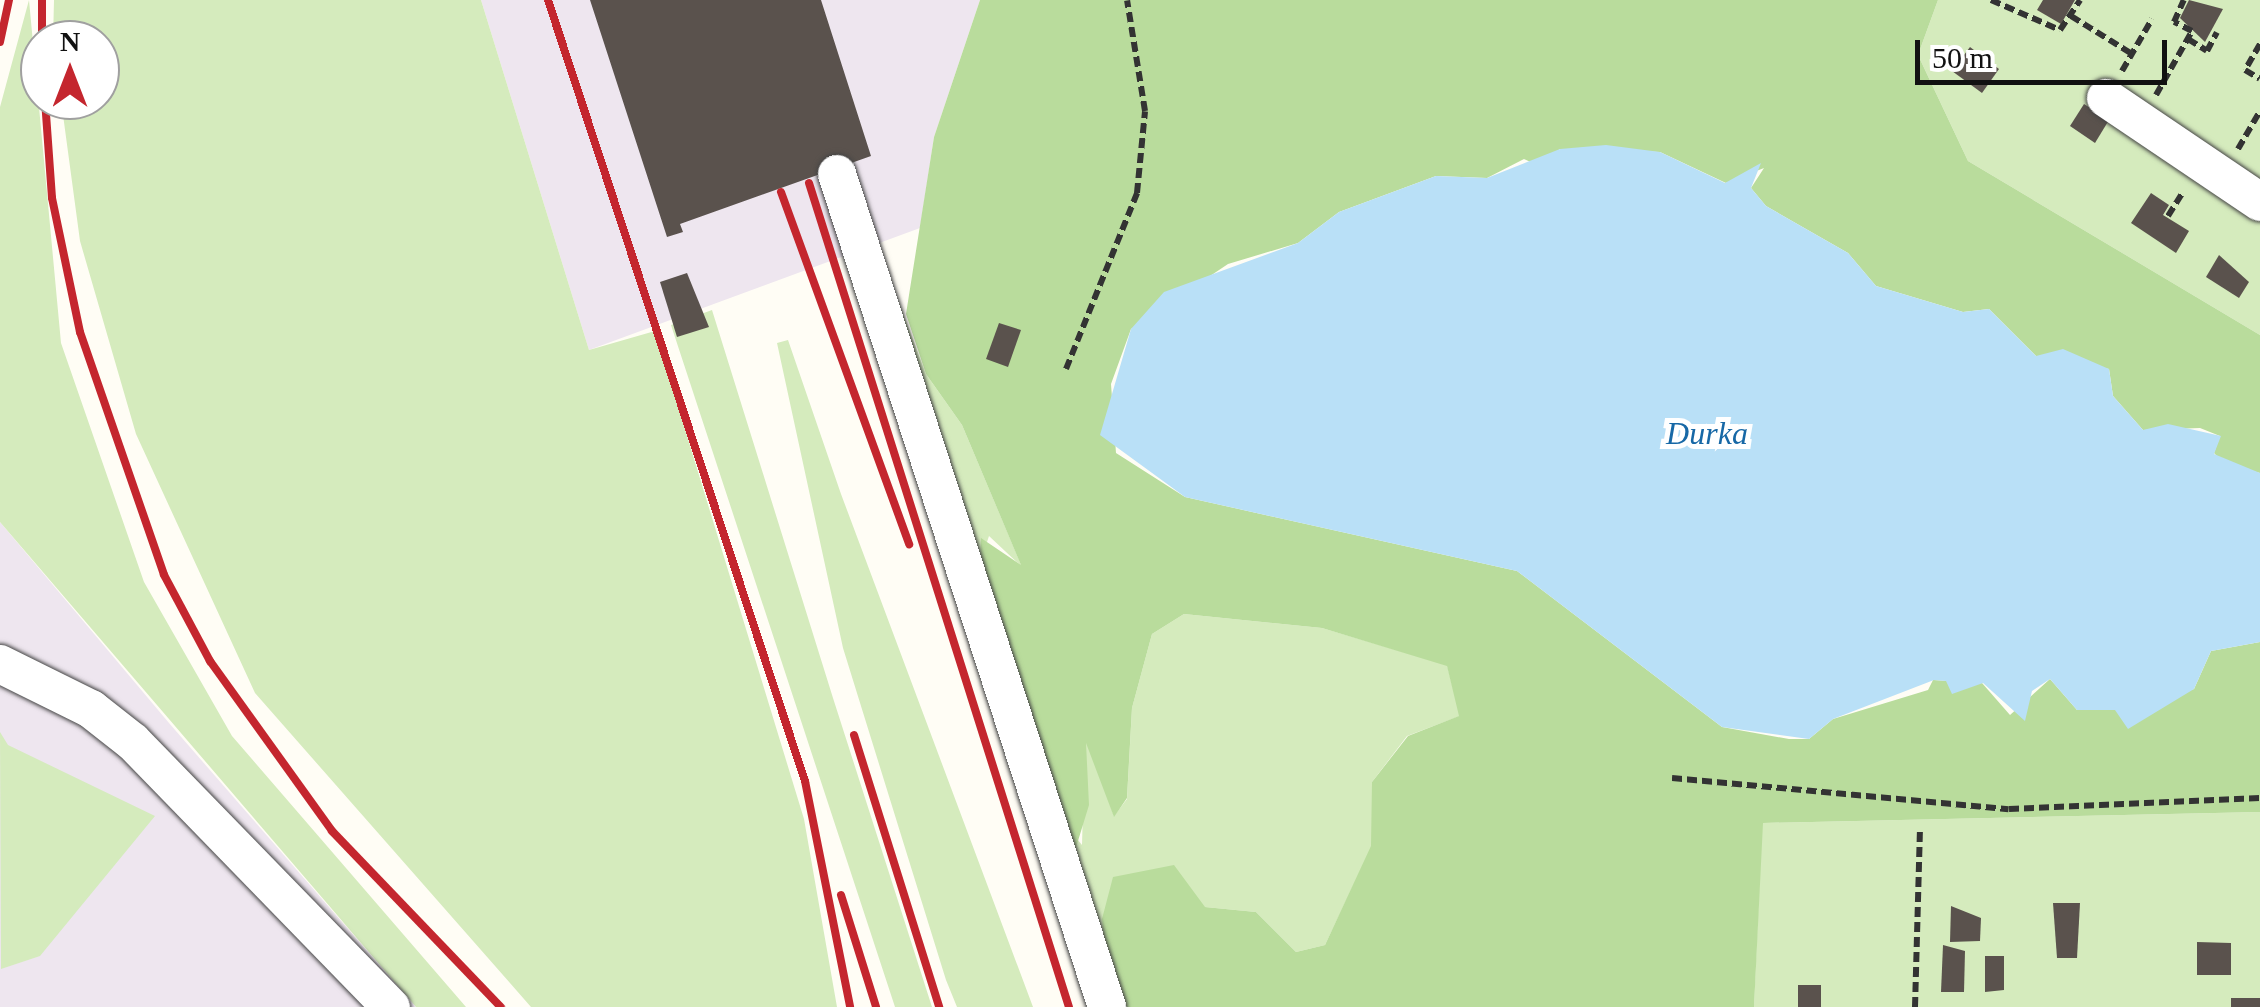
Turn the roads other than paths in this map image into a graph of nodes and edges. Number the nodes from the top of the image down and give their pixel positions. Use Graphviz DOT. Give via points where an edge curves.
graph roads {
  1 [pos="2106,98"];
  2 [pos="836,174"];
  3 [pos="2260,202"];
  4 [pos="0,664"];
  5 [pos="391,1007"];
  6 [pos="1107,1007"];
  1 -- 3 [label="lane"];
  2 -- 6 [label="lane"];
  4 -- 5 [label="lane" via="91,709 134,742"];
}
